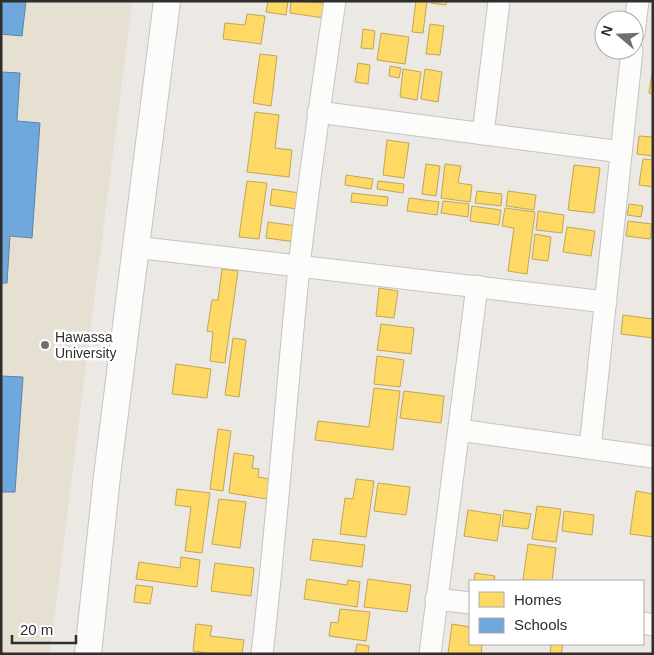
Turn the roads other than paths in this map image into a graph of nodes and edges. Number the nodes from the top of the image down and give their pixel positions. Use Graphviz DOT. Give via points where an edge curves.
graph roads {
  1 [pos="167,1"];
  2 [pos="335,1"];
  3 [pos="499,1"];
  4 [pos="631,60"];
  5 [pos="318,112"];
  6 [pos="483,134"];
  7 [pos="621,152"];
  8 [pos="135,247"];
  9 [pos="299,266"];
  10 [pos="476,286"];
  11 [pos="606,302"];
  12 [pos="459,430"];
  13 [pos="590,448"];
  14 [pos="653,457"];
  15 [pos="436,599"];
  16 [pos="469,603"];
  17 [pos="88,654"];
  18 [pos="262,654"];
  19 [pos="430,654"];
  1 -- 8 [label="street"];
  2 -- 5 [label="street"];
  3 -- 6 [label="street"];
  4 -- 7 [label="street"];
  5 -- 6 [label="street"];
  5 -- 9 [label="street"];
  6 -- 7 [label="street"];
  7 -- 11 [label="street"];
  8 -- 9 [label="street"];
  8 -- 17 [label="street"];
  9 -- 10 [label="street"];
  9 -- 18 [label="street"];
  10 -- 11 [label="street"];
  10 -- 12 [label="street"];
  11 -- 13 [label="street"];
  12 -- 13 [label="street"];
  12 -- 15 [label="street"];
  13 -- 14 [label="street"];
  15 -- 16 [label="street"];
  15 -- 19 [label="street"];
}
